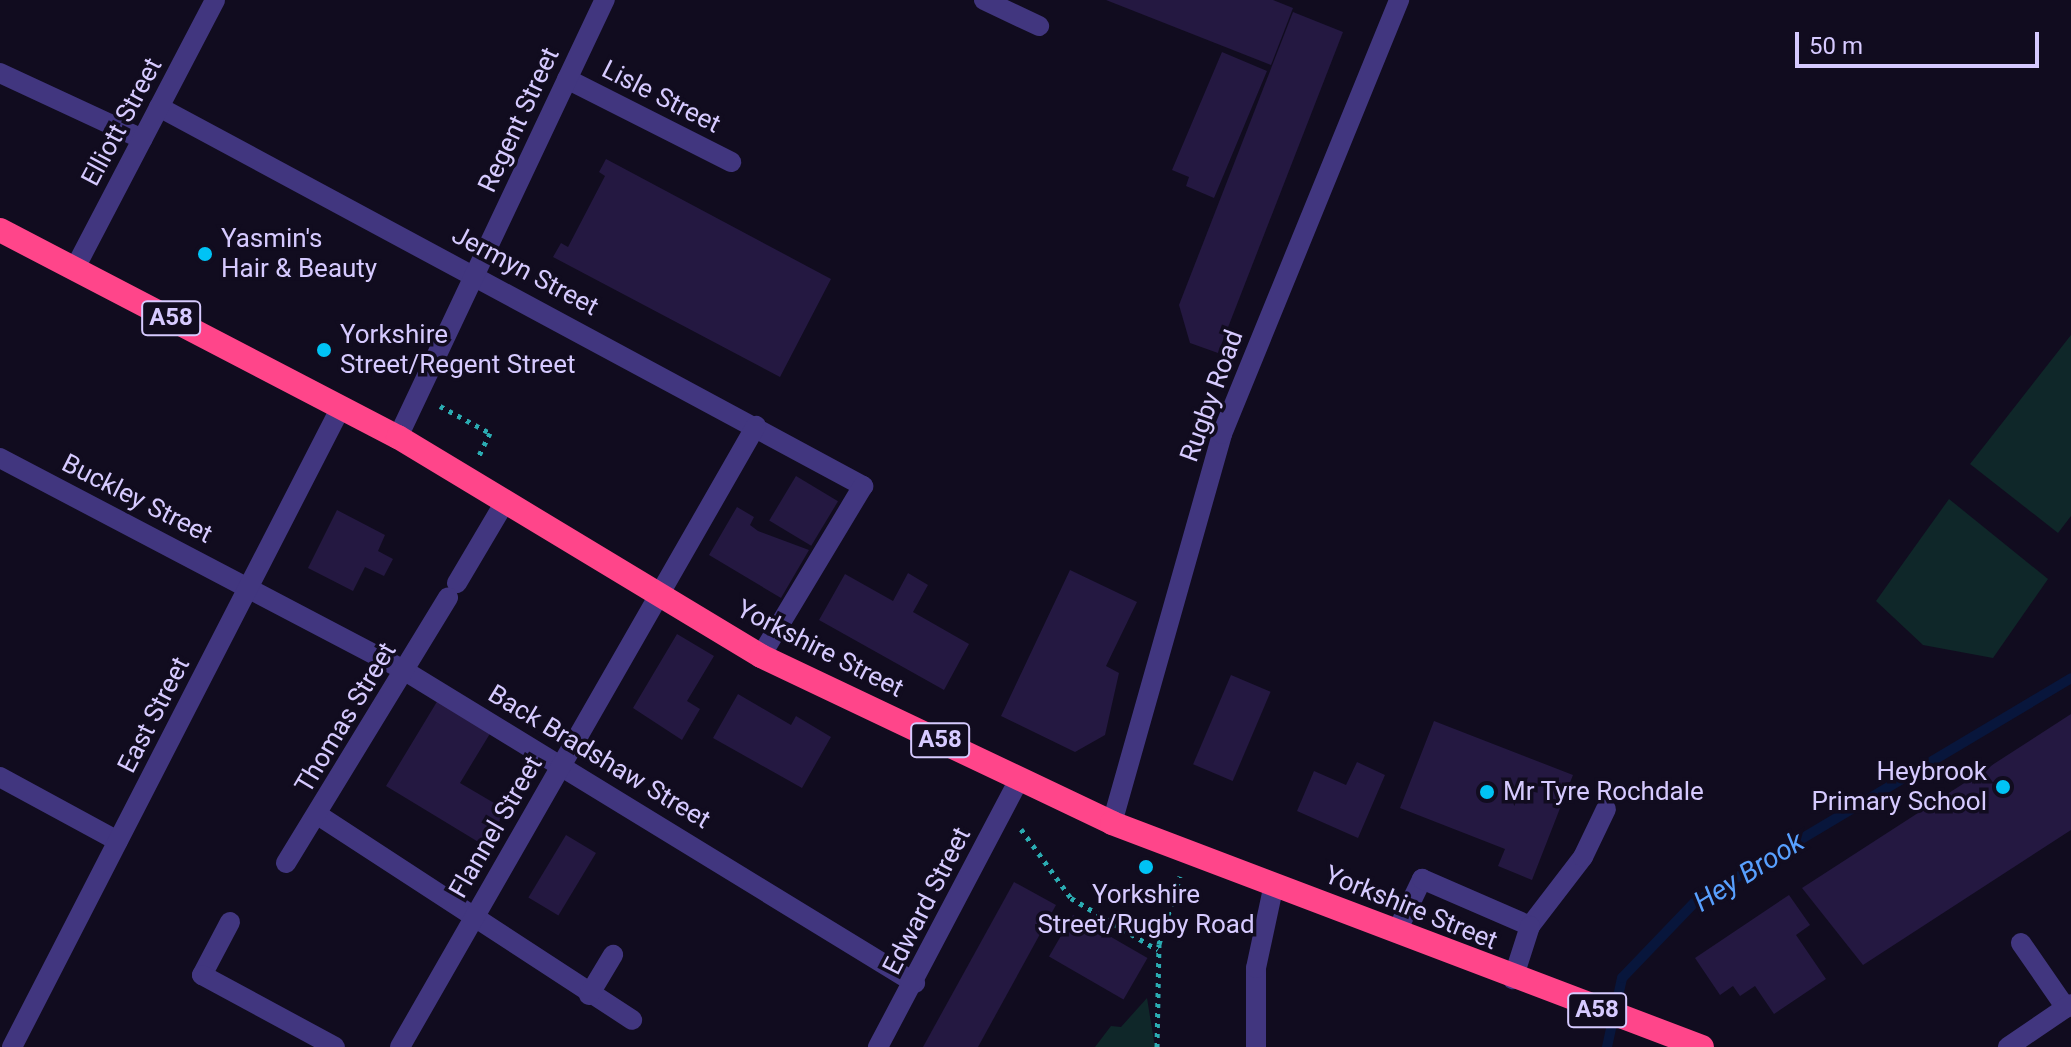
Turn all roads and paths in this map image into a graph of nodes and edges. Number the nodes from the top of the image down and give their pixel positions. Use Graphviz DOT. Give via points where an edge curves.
graph roads {
  1 [pos="215,0"];
  2 [pos="605,0"];
  3 [pos="984,0"];
  4 [pos="1399,0"];
  5 [pos="1039,26"];
  6 [pos="0,73"];
  7 [pos="567,79"];
  8 [pos="159,107"];
  9 [pos="142,139"];
  10 [pos="731,162"];
  11 [pos="0,230"];
  12 [pos="75,268"];
  13 [pos="475,273"];
  14 [pos="418,394"];
  15 [pos="341,407"];
  16 [pos="756,426"];
  17 [pos="490,433"];
  18 [pos="398,437"];
  19 [pos="0,458"];
  20 [pos="506,500"];
  21 [pos="250,585"];
  22 [pos="661,592"];
  23 [pos="761,656"];
  24 [pos="405,671"];
  25 [pos="563,762"];
  26 [pos="0,777"];
  27 [pos="1020,778"];
  28 [pos="1006,805"];
  29 [pos="1606,809"];
  30 [pos="318,815"];
  31 [pos="1112,823"];
  32 [pos="118,841"];
  33 [pos="1188,852"];
  34 [pos="286,863"];
  35 [pos="1274,884"];
  36 [pos="474,918"];
  37 [pos="230,922"];
  38 [pos="1530,926"];
  39 [pos="1397,931"];
  40 [pos="2021,943"];
  41 [pos="1158,950"];
  42 [pos="613,955"];
  43 [pos="1513,979"];
  44 [pos="915,983"];
  45 [pos="589,995"];
  46 [pos="2068,1006"];
  47 [pos="632,1020"];
  48 [pos="1692,1043"];
  49 [pos="12,1047"];
  50 [pos="335,1047"];
  51 [pos="400,1047"];
  52 [pos="878,1047"];
  53 [pos="1157,1047"];
  54 [pos="1256,1047"];
  55 [pos="2008,1047"];
  1 -- 8 [label="street, Elliott Street"];
  2 -- 7 [label="street, Regent Street"];
  3 -- 5 [label="street"];
  4 -- 31 [label="street, Rugby Road" via="1222,434"];
  6 -- 9 [label="street"];
  7 -- 10 [label="street, Lisle Street"];
  7 -- 13 [label="street, Regent Street"];
  8 -- 9 [label="street, Elliott Street"];
  8 -- 13 [label="street, Jermyn Street"];
  9 -- 12 [label="street, Elliott Street"];
  11 -- 12 [label="highway, Yorkshire Street / A58"];
  12 -- 15 [label="highway, Yorkshire Street / A58"];
  13 -- 14 [label="street, Regent Street"];
  13 -- 16 [label="street, Jermyn Street"];
  14 -- 17 [label="path"];
  14 -- 18 [label="street, Regent Street"];
  15 -- 18 [label="highway, Yorkshire Street / A58"];
  15 -- 21 [label="street, East Street"];
  16 -- 22 [label="street, Flannel Street"];
  16 -- 23 [label="street, Jermyn Street" via="863,486"];
  18 -- 20 [label="highway, Yorkshire Street / A58"];
  19 -- 21 [label="street, Buckley Street"];
  20 -- 22 [label="highway, Yorkshire Street / A58"];
  20 -- 24 [label="street, Thomas Street"];
  21 -- 24 [label="street, Back Bradshaw Street"];
  21 -- 32 [label="street, East Street"];
  22 -- 23 [label="highway, Yorkshire Street / A58"];
  22 -- 25 [label="street, Flannel Street"];
  23 -- 27 [label="highway, Yorkshire Street / A58"];
  24 -- 25 [label="street, Back Bradshaw Street"];
  24 -- 30 [label="street, Thomas Street"];
  25 -- 36 [label="street, Flannel Street"];
  25 -- 44 [label="street, Back Bradshaw Street"];
  26 -- 32 [label="street"];
  27 -- 28 [label="street, Edward Street"];
  27 -- 31 [label="highway, Yorkshire Street / A58"];
  28 -- 41 [label="path" via="1050,879"];
  28 -- 44 [label="street, Edward Street"];
  29 -- 38 [label="street" via="1583,857"];
  30 -- 34 [label="street, Thomas Street"];
  30 -- 36 [label="street"];
  31 -- 33 [label="highway, Yorkshire Street / A58"];
  32 -- 49 [label="street, East Street"];
  33 -- 35 [label="highway, Yorkshire Street / A58"];
  33 -- 41 [label="path"];
  35 -- 39 [label="highway, Yorkshire Street / A58"];
  35 -- 54 [label="street" via="1256,968"];
  36 -- 45 [label="street"];
  36 -- 51 [label="street, Flannel Street"];
  37 -- 50 [label="street" via="202,975"];
  38 -- 39 [label="street" via="1422,879"];
  38 -- 43 [label="street"];
  39 -- 43 [label="highway, Yorkshire Street / A58"];
  40 -- 46 [label="street"];
  41 -- 53 [label="path"];
  42 -- 45 [label="street"];
  43 -- 48 [label="highway, Yorkshire Street / A58"];
  44 -- 52 [label="street, Edward Street"];
  45 -- 47 [label="street"];
  46 -- 55 [label="street"];
}
